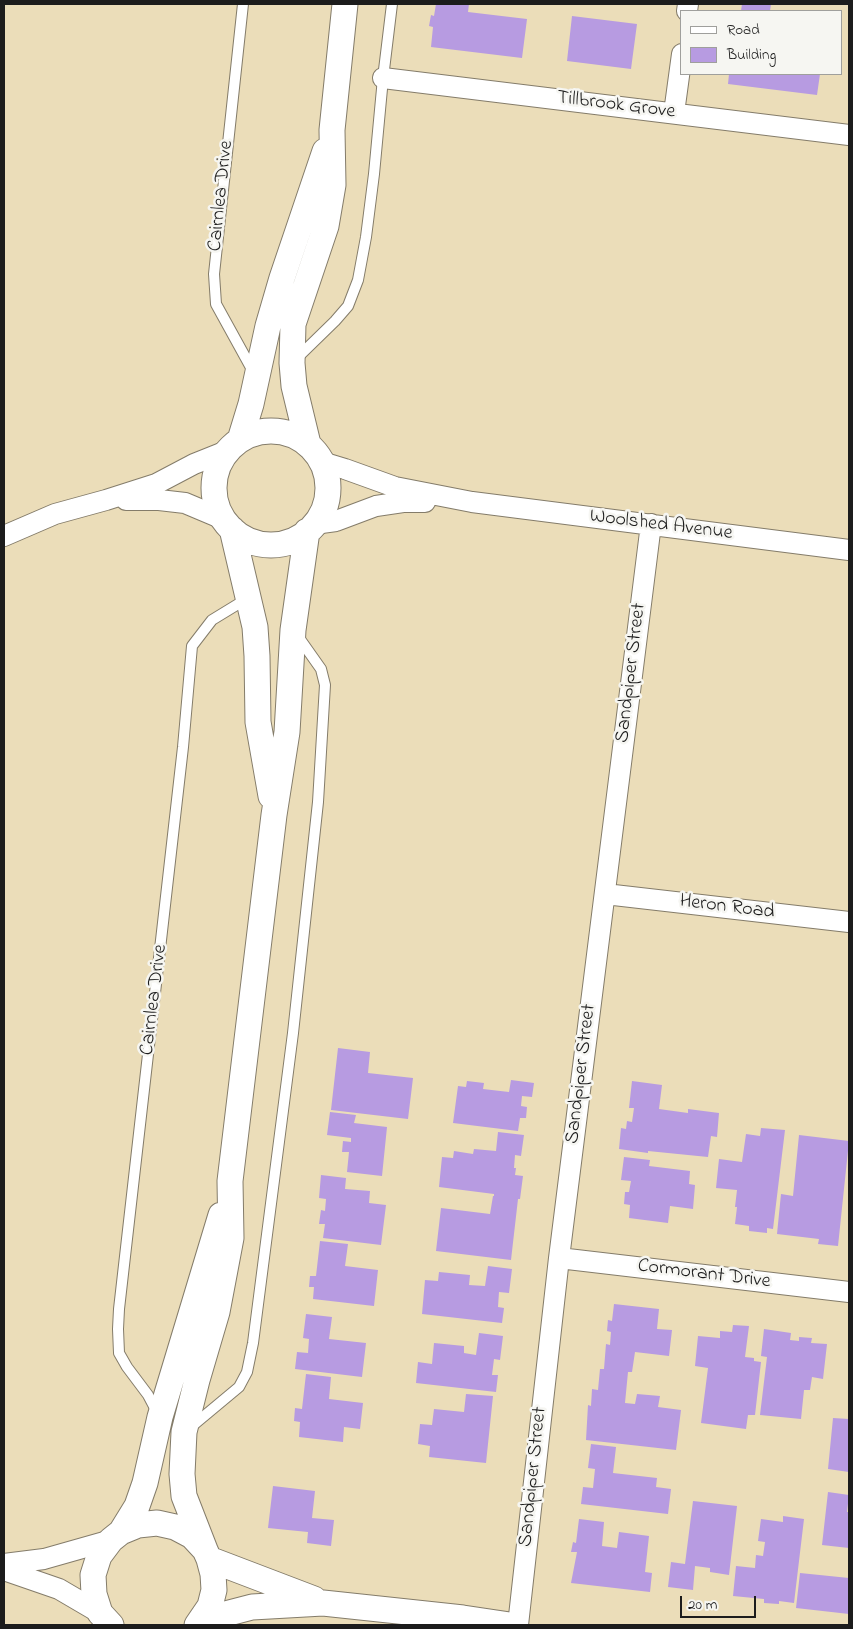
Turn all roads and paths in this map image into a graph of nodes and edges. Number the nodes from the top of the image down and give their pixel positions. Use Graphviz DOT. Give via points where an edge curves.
graph roads {
  1 [pos="243,4"];
  2 [pos="345,4"];
  3 [pos="392,4"];
  4 [pos="680,69"];
  5 [pos="383,78"];
  6 [pos="674,114"];
  7 [pos="332,130"];
  8 [pos="849,135"];
  9 [pos="292,363"];
  10 [pos="257,378"];
  11 [pos="234,445"];
  12 [pos="315,453"];
  13 [pos="106,500"];
  14 [pos="472,502"];
  15 [pos="228,524"];
  16 [pos="651,524"];
  17 [pos="311,528"];
  18 [pos="4,536"];
  19 [pos="849,550"];
  20 [pos="248,598"];
  21 [pos="293,630"];
  22 [pos="274,815"];
  23 [pos="605,894"];
  24 [pos="849,922"];
  25 [pos="230,1182"];
  26 [pos="559,1258"];
  27 [pos="849,1292"];
  28 [pos="160,1417"];
  29 [pos="184,1432"];
  30 [pos="116,1536"];
  31 [pos="207,1555"];
  32 [pos="4,1564"];
  33 [pos="4,1570"];
  34 [pos="323,1603"];
  35 [pos="106,1621"];
  36 [pos="200,1622"];
  37 [pos="510,1625"];
  38 [pos="518,1625"];
  1 -- 10 [label="lane, Cairnlea Drive" via="214,274 216,304"];
  2 -- 7 [label="street"];
  3 -- 5 [label="lane"];
  4 -- 6 [label="street"];
  5 -- 6 [label="street, Tillbrook Grove"];
  5 -- 9 [label="lane" via="372,192 358,280 348,306"];
  6 -- 8 [label="street, Tillbrook Grove"];
  7 -- 9 [label="street" via="332,185 326,226 293,324"];
  7 -- 10 [label="street" via="282,278"];
  9 -- 12 [label="street" via="294,386"];
  10 -- 11 [label="street" via="251,404"];
  11 -- 12 [label="street" via="257,432 274,431 292,435"];
  11 -- 13 [label="street" via="156,484"];
  11 -- 15 [label="street" via="219,465 214,483 216,502"];
  12 -- 14 [label="street, Woolshed Avenue" via="395,488"];
  12 -- 17 [label="street" via="327,478 327,494 323,510"];
  13 -- 15 [label="street" via="185,503"];
  13 -- 18 [label="street" via="54,514"];
  14 -- 16 [label="street, Woolshed Avenue"];
  14 -- 17 [label="street, Woolshed Avenue" via="403,502 376,506"];
  15 -- 17 [label="street" via="246,539 261,544 293,540"];
  15 -- 20 [label="street"];
  16 -- 19 [label="street, Woolshed Avenue"];
  16 -- 23 [label="street, Sandpiper Street"];
  17 -- 21 [label="street"];
  20 -- 22 [label="street" via="255,627 258,722"];
  20 -- 28 [label="lane, Cairnlea Drive" via="212,620 192,646 119,1309 119,1353"];
  21 -- 22 [label="street" via="287,732"];
  21 -- 29 [label="lane" via="321,669 325,685 318,802 294,1023 253,1343 247,1372 239,1387"];
  22 -- 25 [label="street"];
  23 -- 24 [label="street, Heron Road"];
  23 -- 26 [label="street, Sandpiper Street"];
  25 -- 28 [label="street"];
  25 -- 29 [label="street" via="231,1238 217,1312"];
  26 -- 27 [label="street, Cormorant Drive"];
  26 -- 38 [label="street, Sandpiper Street"];
  28 -- 30 [label="street" via="137,1506"];
  29 -- 31 [label="street" via="184,1496"];
  30 -- 31 [label="street" via="138,1524 157,1522 192,1536"];
  30 -- 32 [label="street" via="52,1557"];
  30 -- 35 [label="street" via="99,1556 93,1575 94,1594"];
  31 -- 34 [label="street"];
  31 -- 36 [label="street" via="214,1590 210,1606"];
  33 -- 35 [label="street" via="59,1589"];
  34 -- 36 [label="street" via="252,1607"];
  34 -- 37 [label="street"];
}
